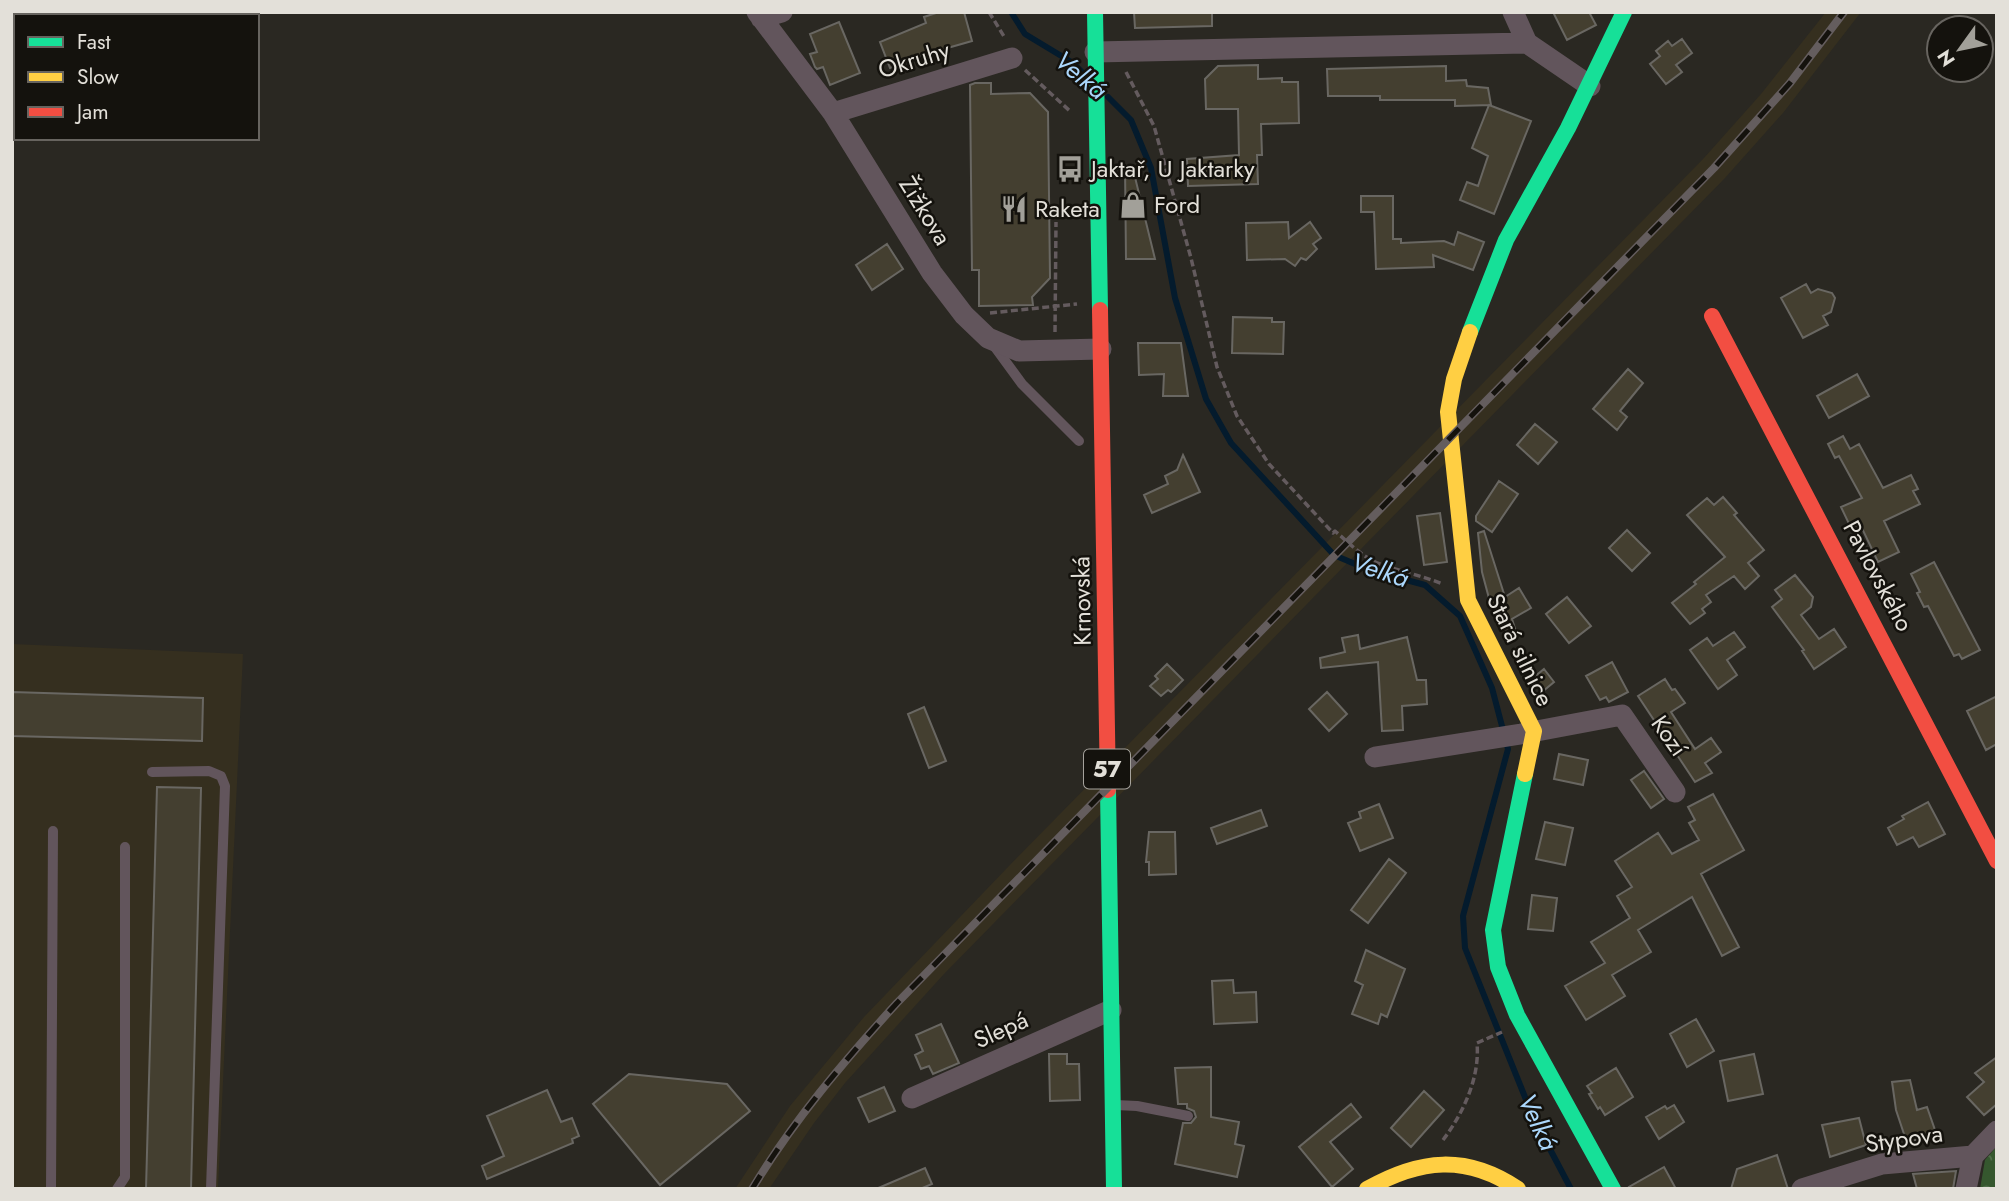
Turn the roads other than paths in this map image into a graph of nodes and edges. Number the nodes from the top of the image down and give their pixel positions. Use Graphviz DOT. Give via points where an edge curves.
graph roads {
  1 [pos="782,12"];
  2 [pos="1095,12"];
  3 [pos="1513,12"];
  4 [pos="1624,12"];
  5 [pos="759,15"];
  6 [pos="1527,43"];
  7 [pos="1105,52"];
  8 [pos="1012,58"];
  9 [pos="1590,86"];
  10 [pos="833,113"];
  11 [pos="1712,316"];
  12 [pos="988,338"];
  13 [pos="1101,349"];
  14 [pos="1079,440"];
  15 [pos="1518,734"];
  16 [pos="1375,757"];
  17 [pos="152,772"];
  18 [pos="1675,792"];
  19 [pos="53,831"];
  20 [pos="125,847"];
  21 [pos="1997,861"];
  22 [pos="1111,1010"];
  23 [pos="912,1098"];
  24 [pos="1113,1105"];
  25 [pos="1188,1116"];
  26 [pos="1997,1131"];
  27 [pos="1973,1156"];
  28 [pos="51,1189"];
  29 [pos="117,1189"];
  30 [pos="211,1189"];
  31 [pos="1114,1189"];
  32 [pos="1367,1189"];
  33 [pos="1518,1189"];
  34 [pos="1613,1189"];
  35 [pos="1802,1189"];
  36 [pos="1966,1189"];
  1 -- 5 [label="street"];
  2 -- 7 [label="street, Krnovská / 57"];
  3 -- 6 [label="street"];
  4 -- 9 [label="street, Stará silnice"];
  5 -- 10 [label="street, Žižkova"];
  6 -- 7 [label="street"];
  6 -- 9 [label="street"];
  7 -- 13 [label="street, Krnovská / 57" via="1097,124"];
  8 -- 10 [label="street, Okruhy"];
  9 -- 15 [label="street, Stará silnice" via="1506,240 1454,379 1448,412 1468,600"];
  10 -- 12 [label="street, Žižkova" via="932,273"];
  11 -- 21 [label="street, Pavlovského"];
  12 -- 13 [label="street, Žižkova" via="1019,351"];
  12 -- 14 [label="lane" via="1022,384"];
  13 -- 22 [label="street, Krnovská / 57"];
  15 -- 16 [label="street"];
  15 -- 18 [label="street, Kozí" via="1622,715"];
  15 -- 34 [label="street, Stará silnice" via="1493,930 1498,967 1517,1015"];
  17 -- 30 [label="lane" via="209,771 221,776 225,786"];
  19 -- 28 [label="lane"];
  20 -- 29 [label="lane" via="125,1177"];
  22 -- 23 [label="street, Slepá"];
  22 -- 24 [label="street, Krnovská / 57"];
  24 -- 25 [label="lane"];
  24 -- 31 [label="street, Krnovská / 57"];
  26 -- 27 [label="street"];
  27 -- 35 [label="street, Stypova" via="1882,1164"];
  27 -- 36 [label="street"];
  32 -- 33 [label="street" via="1395,1173 1445,1163 1494,1174"];
}
